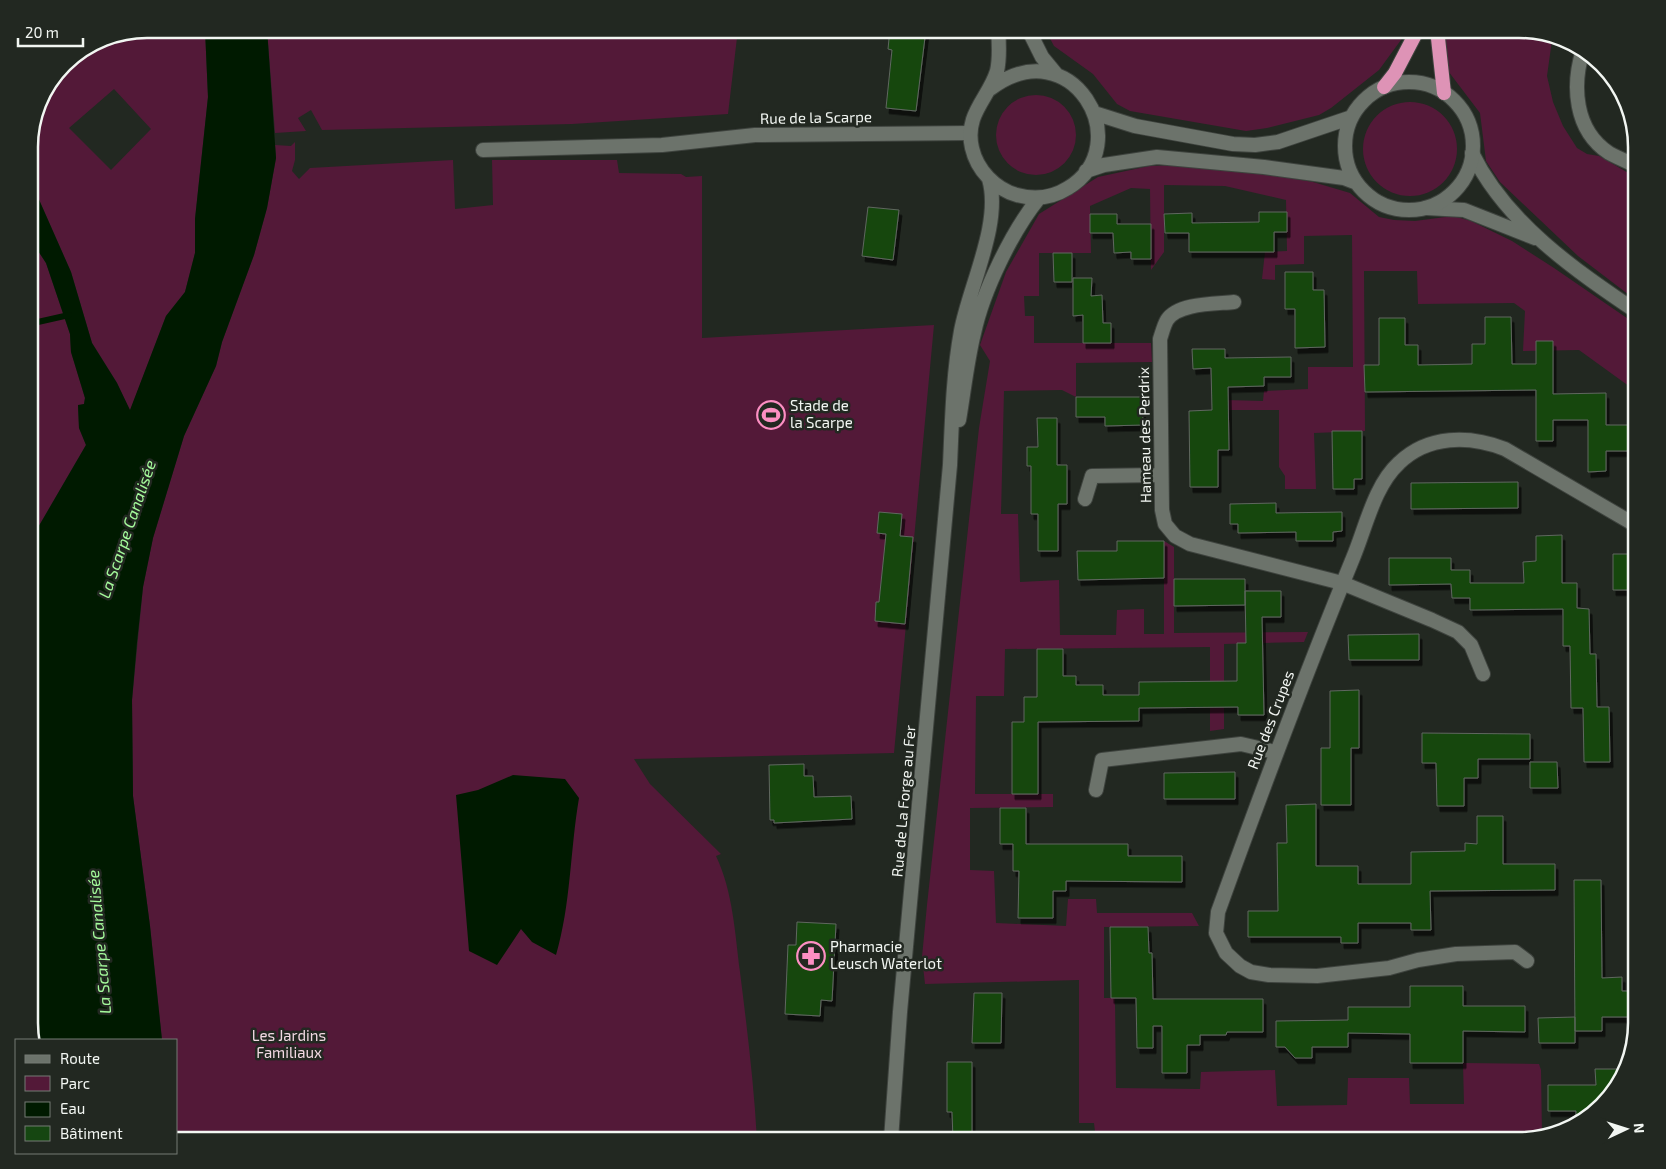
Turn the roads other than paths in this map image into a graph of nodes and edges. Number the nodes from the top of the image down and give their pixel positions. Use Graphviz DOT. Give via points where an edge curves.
graph roads {
  1 [pos="998,38"];
  2 [pos="1032,38"];
  3 [pos="1414,38"];
  4 [pos="1438,38"];
  5 [pos="1581,57"];
  6 [pos="1056,74"];
  7 [pos="1384,87"];
  8 [pos="990,89"];
  9 [pos="1444,92"];
  10 [pos="1094,113"];
  11 [pos="1352,117"];
  12 [pos="970,133"];
  13 [pos="482,150"];
  14 [pos="1472,153"];
  15 [pos="1628,162"];
  16 [pos="1086,172"];
  17 [pos="988,179"];
  18 [pos="1357,183"];
  19 [pos="1039,198"];
  20 [pos="1426,208"];
  21 [pos="1540,240"];
  22 [pos="1234,302"];
  23 [pos="1628,305"];
  24 [pos="950,465"];
  25 [pos="1160,475"];
  26 [pos="1085,499"];
  27 [pos="1628,521"];
  28 [pos="1342,583"];
  29 [pos="1483,674"];
  30 [pos="1275,752"];
  31 [pos="1096,790"];
  32 [pos="1527,961"];
  33 [pos="892,1132"];
  1 -- 8 [label="street" via="997,70"];
  2 -- 6 [label="street"];
  3 -- 7 [label="highway"];
  4 -- 9 [label="highway"];
  5 -- 15 [label="street" via="1576,91 1587,126 1608,152"];
  6 -- 8 [label="street" via="1038,70 1020,72 1004,78"];
  6 -- 10 [label="street" via="1078,89"];
  7 -- 9 [label="street" via="1415,82"];
  7 -- 11 [label="street" via="1365,99"];
  8 -- 12 [label="street" via="978,105"];
  9 -- 14 [label="street" via="1459,106 1466,119"];
  10 -- 11 [label="street" via="1136,126 1255,145 1278,142"];
  10 -- 16 [label="street" via="1097,143"];
  11 -- 18 [label="street" via="1347,130 1346,158"];
  12 -- 13 [label="street, Rue de la Scarpe" via="755,135 662,145"];
  12 -- 17 [label="street" via="976,161"];
  14 -- 20 [label="street" via="1470,166 1458,187"];
  14 -- 21 [label="street" via="1511,210"];
  16 -- 18 [label="street" via="1112,163 1157,157 1264,167 1344,178"];
  16 -- 19 [label="street" via="1061,192"];
  17 -- 19 [label="street" via="1012,194"];
  17 -- 24 [label="street" via="992,191 984,254 965,314 952,397"];
  18 -- 20 [label="street" via="1372,199 1393,208"];
  19 -- 24 [label="street" via="1007,249 974,332"];
  20 -- 21 [label="street" via="1464,210"];
  21 -- 23 [label="street"];
  22 -- 25 [label="street, Hameau des Perdrix" via="1186,307 1176,311 1167,321 1160,339"];
  24 -- 33 [label="street, Rue de La Forge au Fer"];
  25 -- 26 [label="street" via="1092,476"];
  25 -- 28 [label="street, Hameau des Perdrix" via="1165,524 1175,536 1190,544"];
  27 -- 28 [label="street, Rue des Crupes" via="1505,449 1485,441 1467,439 1434,442 1406,456 1385,479"];
  28 -- 29 [label="street, Hameau des Perdrix" via="1458,632 1471,645"];
  28 -- 30 [label="street, Rue des Crupes"];
  30 -- 31 [label="street" via="1241,744 1102,760"];
  30 -- 32 [label="street, Rue des Crupes" via="1218,912 1216,933 1226,953 1240,966 1269,975 1317,976 1389,968 1456,954 1515,952"];
}
